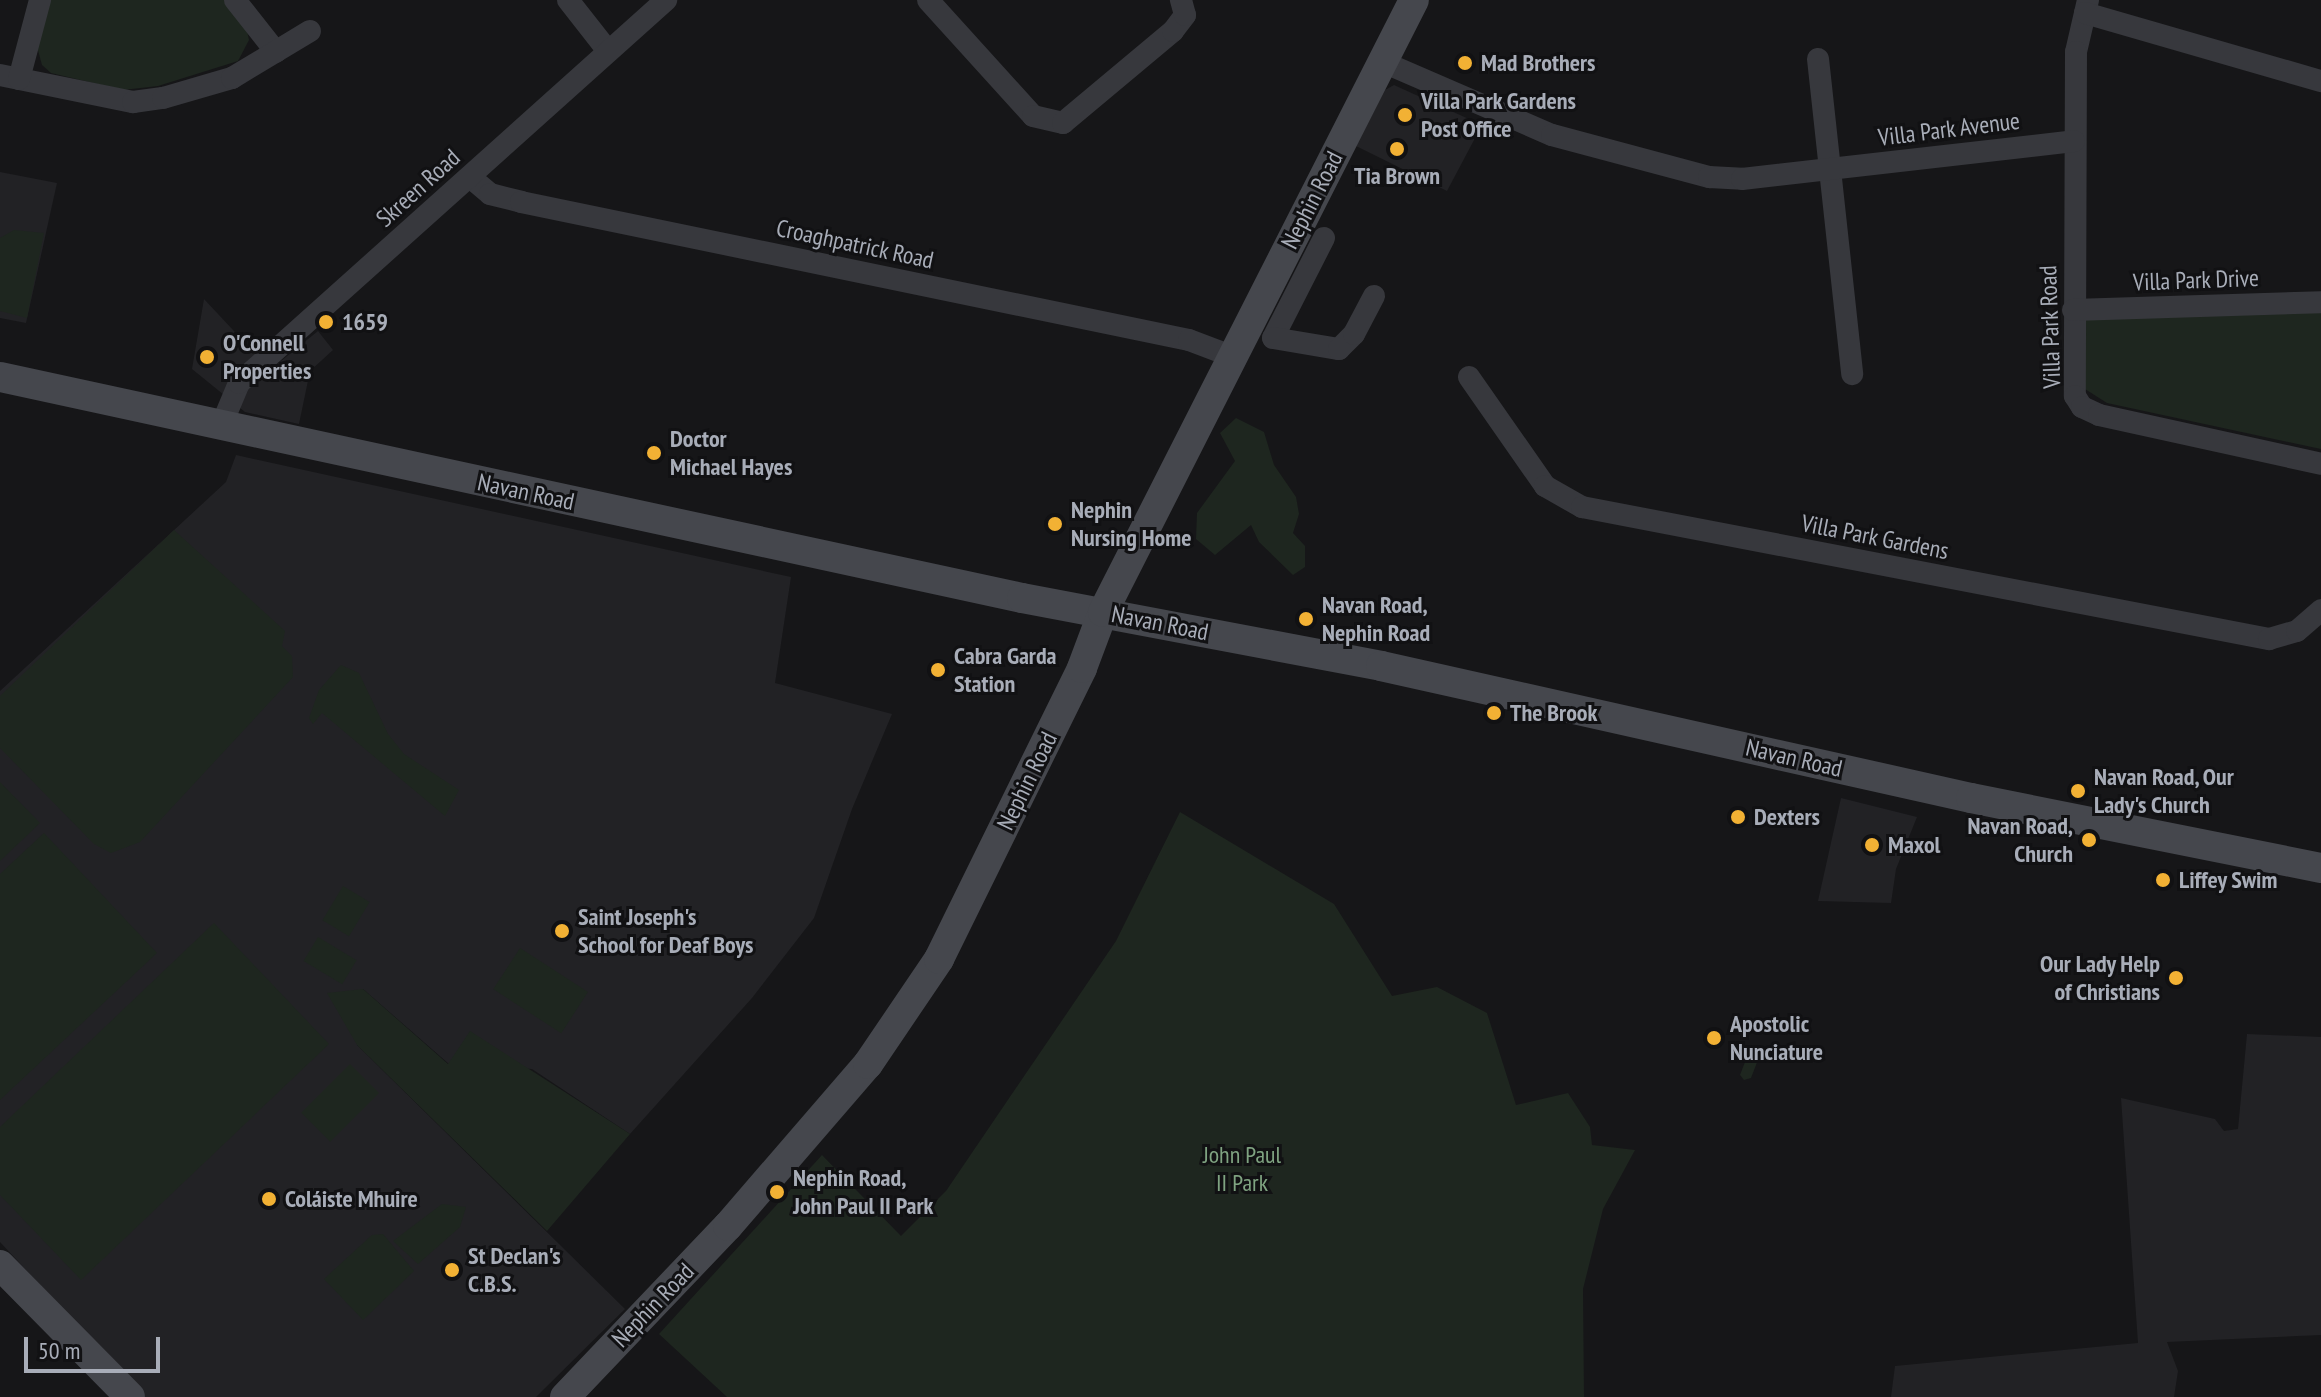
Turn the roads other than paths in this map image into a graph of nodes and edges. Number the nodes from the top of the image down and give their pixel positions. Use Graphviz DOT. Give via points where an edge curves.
graph roads {
  1 [pos="40,0"];
  2 [pos="235,0"];
  3 [pos="568,0"];
  4 [pos="666,0"];
  5 [pos="928,0"];
  6 [pos="1181,0"];
  7 [pos="1414,0"];
  8 [pos="2086,7"];
  9 [pos="310,31"];
  10 [pos="608,51"];
  11 [pos="276,52"];
  12 [pos="1818,59"];
  13 [pos="1383,62"];
  14 [pos="9,77"];
  15 [pos="2321,81"];
  16 [pos="2074,141"];
  17 [pos="1830,170"];
  18 [pos="470,177"];
  19 [pos="1312,242"];
  20 [pos="1374,296"];
  21 [pos="2321,302"];
  22 [pos="2073,310"];
  23 [pos="1234,357"];
  24 [pos="1852,374"];
  25 [pos="0,377"];
  26 [pos="1469,377"];
  27 [pos="221,426"];
  28 [pos="2321,464"];
  29 [pos="2321,610"];
  30 [pos="1103,612"];
  31 [pos="2321,868"];
  32 [pos="0,1265"];
  33 [pos="130,1397"];
  34 [pos="565,1397"];
  1 -- 14 [label="street"];
  2 -- 11 [label="street"];
  3 -- 10 [label="street"];
  4 -- 10 [label="street, Skreen Road"];
  5 -- 6 [label="street" via="1033,116 1063,123 1173,31 1185,15"];
  7 -- 13 [label="main road, Nephin Road"];
  8 -- 15 [label="street"];
  8 -- 16 [label="street, Villa Park Road" via="2076,52"];
  9 -- 11 [label="street"];
  10 -- 18 [label="street, Skreen Road"];
  11 -- 14 [label="street" via="207,88 133,102"];
  12 -- 17 [label="street"];
  13 -- 17 [label="street, Villa Park Avenue" via="1552,135 1677,171 1742,179"];
  13 -- 19 [label="main road, Nephin Road"];
  16 -- 17 [label="street, Villa Park Avenue"];
  16 -- 22 [label="street, Villa Park Road"];
  17 -- 24 [label="street"];
  18 -- 23 [label="street, Croaghpatrick Road" via="490,194 521,202 1189,340"];
  18 -- 27 [label="street, Skreen Road" via="239,383"];
  19 -- 20 [label="street" via="1273,338 1339,349 1354,334"];
  19 -- 23 [label="main road, Nephin Road"];
  21 -- 22 [label="street, Villa Park Drive"];
  22 -- 28 [label="street, Villa Park Road" via="2075,396 2082,407"];
  23 -- 30 [label="main road, Nephin Road"];
  25 -- 27 [label="main road, Navan Road"];
  26 -- 29 [label="street, Villa Park Gardens" via="1545,486 1582,507 2269,639 2297,631"];
  27 -- 30 [label="main road, Navan Road"];
  30 -- 31 [label="main road, Navan Road" via="1381,666 1971,798"];
  30 -- 34 [label="main road, Nephin Road" via="1082,668 939,959 868,1064 728,1226"];
  32 -- 33 [label="main road"];
}
